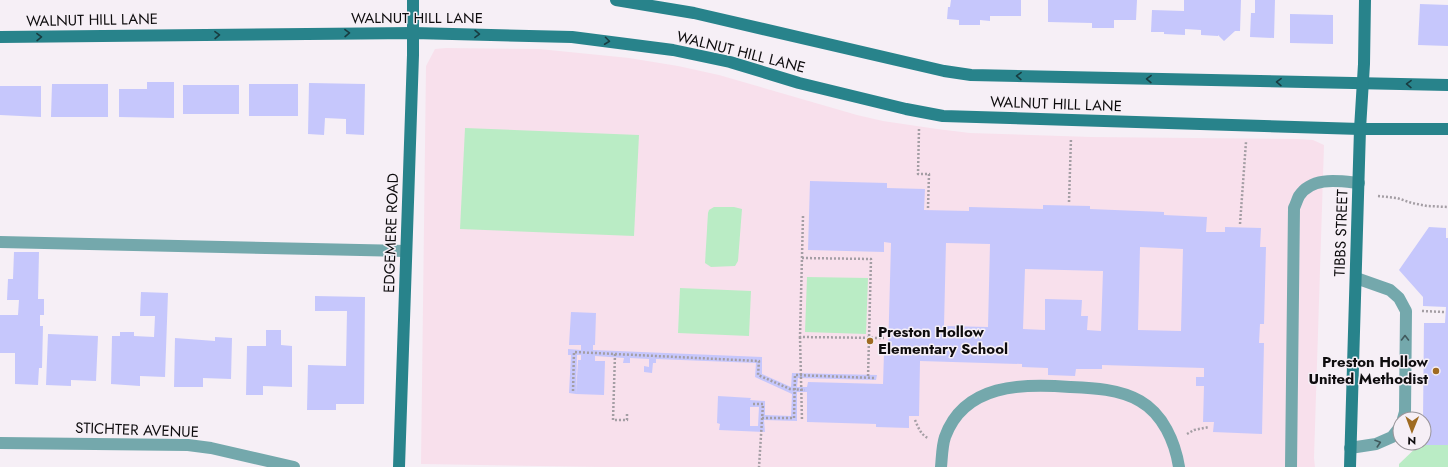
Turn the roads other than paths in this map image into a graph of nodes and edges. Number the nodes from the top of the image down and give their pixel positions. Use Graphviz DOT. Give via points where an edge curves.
graph roads {
  1 [pos="414,0"];
  2 [pos="616,0"];
  3 [pos="1365,0"];
  4 [pos="414,32"];
  5 [pos="0,37"];
  6 [pos="1364,84"];
  7 [pos="1448,85"];
  8 [pos="1360,129"];
  9 [pos="1448,129"];
  10 [pos="1359,183"];
  11 [pos="0,242"];
  12 [pos="406,251"];
  13 [pos="1356,278"];
  14 [pos="1405,411"];
  15 [pos="1392,437"];
  16 [pos="0,443"];
  17 [pos="1350,448"];
  18 [pos="294,467"];
  19 [pos="399,467"];
  20 [pos="941,467"];
  21 [pos="1179,467"];
  22 [pos="1291,467"];
  23 [pos="1350,467"];
  1 -- 4 [label="main road, EDGEMERE ROAD"];
  6 -- 2 [label="main road, WALNUT HILL LANE, one-way" via="971,75 694,13"];
  3 -- 6 [label="main road, TIBBS STREET"];
  5 -- 4 [label="main road, WALNUT HILL LANE, one-way"];
  4 -- 8 [label="main road, WALNUT HILL LANE, one-way" via="572,37 673,50 730,62 799,83 943,116"];
  4 -- 12 [label="main road, EDGEMERE ROAD"];
  7 -- 6 [label="main road, WALNUT HILL LANE, one-way"];
  6 -- 8 [label="main road, TIBBS STREET"];
  8 -- 9 [label="main road, WALNUT HILL LANE"];
  8 -- 10 [label="main road, TIBBS STREET"];
  10 -- 13 [label="main road, TIBBS STREET"];
  10 -- 22 [label="street" via="1318,182 1299,196 1294,208"];
  11 -- 12 [label="street"];
  12 -- 19 [label="main road, EDGEMERE ROAD"];
  14 -- 13 [label="street, one-way" via="1406,311 1399,298 1390,290"];
  13 -- 17 [label="main road, TIBBS STREET"];
  17 -- 15 [label="street, one-way" via="1376,444"];
  16 -- 18 [label="street, STICHTER AVENUE" via="188,445"];
  17 -- 23 [label="main road, TIBBS STREET"];
  20 -- 21 [label="street" via="945,438 964,408 980,396 999,389 1031,385 1103,389 1141,401 1155,414 1167,431 1176,448"];
}
